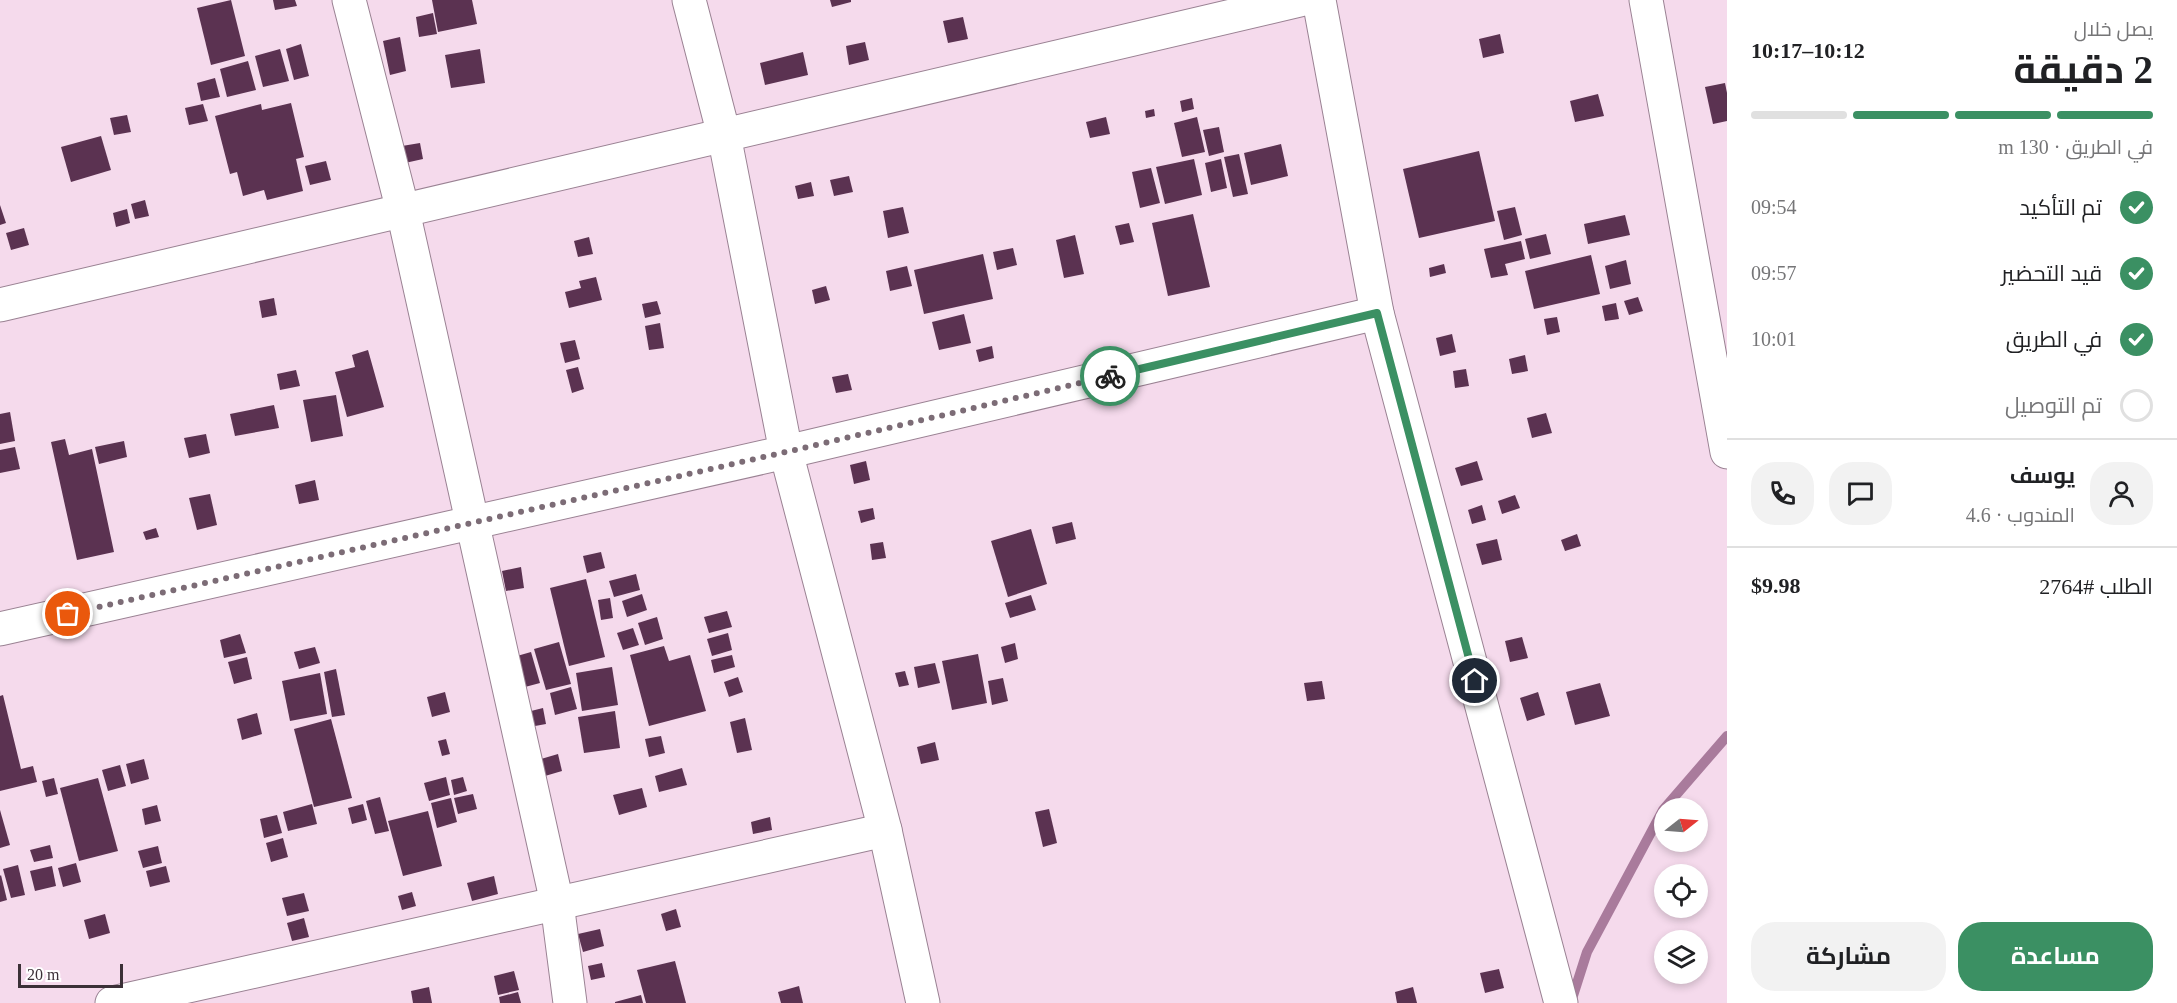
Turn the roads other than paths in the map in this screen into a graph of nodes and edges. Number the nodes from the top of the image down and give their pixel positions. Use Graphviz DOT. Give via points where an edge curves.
graph roads {
  1 [pos="349,0"];
  2 [pos="688,0"];
  3 [pos="1300,0"];
  4 [pos="1319,0"];
  5 [pos="1646,0"];
  6 [pos="724,135"];
  7 [pos="403,211"];
  8 [pos="0,305"];
  9 [pos="1377,313"];
  10 [pos="786,452"];
  11 [pos="1727,453"];
  12 [pos="472,523"];
  13 [pos="0,629"];
  14 [pos="885,830"];
  15 [pos="557,903"];
  16 [pos="112,1003"];
  17 [pos="570,1003"];
  18 [pos="923,1003"];
  19 [pos="1561,1003"];
  1 -- 7 [label="street"];
  2 -- 6 [label="street"];
  3 -- 6 [label="street"];
  4 -- 9 [label="street"];
  5 -- 11 [label="street"];
  6 -- 7 [label="street"];
  6 -- 10 [label="street"];
  7 -- 8 [label="street"];
  7 -- 12 [label="street"];
  9 -- 10 [label="street"];
  9 -- 19 [label="street"];
  10 -- 12 [label="street"];
  10 -- 14 [label="street"];
  12 -- 13 [label="street"];
  12 -- 15 [label="street"];
  14 -- 15 [label="street"];
  14 -- 18 [label="street"];
  15 -- 16 [label="street"];
  15 -- 17 [label="street"];
}
